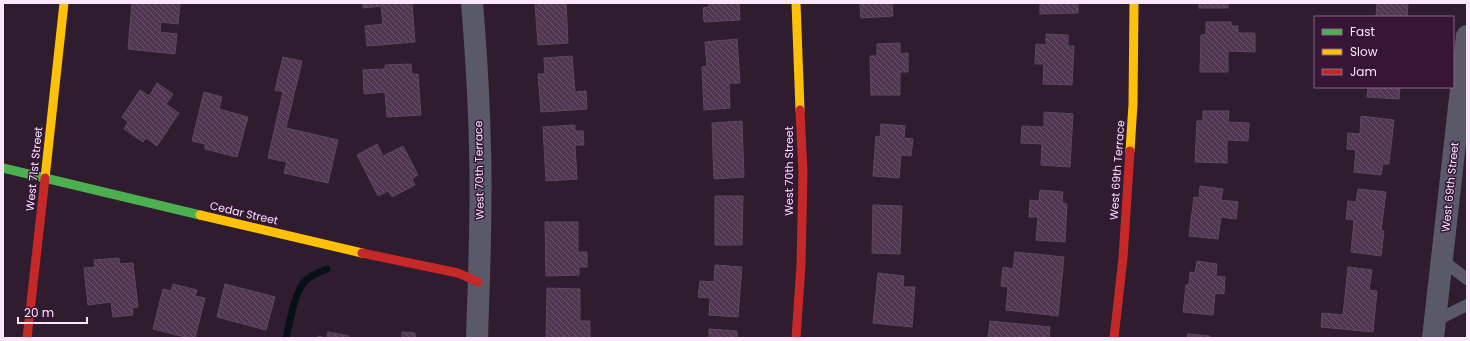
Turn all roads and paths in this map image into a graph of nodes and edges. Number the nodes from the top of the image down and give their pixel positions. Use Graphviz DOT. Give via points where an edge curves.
graph roads {
  1 [pos="64,3"];
  2 [pos="472,3"];
  3 [pos="796,3"];
  4 [pos="1134,3"];
  5 [pos="1467,36"];
  6 [pos="3,168"];
  7 [pos="45,177"];
  8 [pos="1442,260"];
  9 [pos="1467,279"];
  10 [pos="478,282"];
  11 [pos="1467,305"];
  12 [pos="1434,329"];
  13 [pos="26,338"];
  14 [pos="477,338"];
  15 [pos="796,338"];
  16 [pos="1114,338"];
  1 -- 7 [label="street, West 71st Street"];
  2 -- 10 [label="street, West 70th Terrace" via="480,150"];
  3 -- 15 [label="street, West 70th Street" via="803,173"];
  4 -- 16 [label="street, West 69th Terrace" via="1133,104 1123,258"];
  5 -- 8 [label="street, West 69th Street"];
  6 -- 7 [label="street, Cedar Street"];
  7 -- 10 [label="street, Cedar Street" via="458,274"];
  7 -- 13 [label="street, West 71st Street"];
  8 -- 9 [label="lane"];
  8 -- 12 [label="street, West 69th Street"];
  10 -- 14 [label="street, West 70th Terrace"];
  11 -- 12 [label="lane"];
}
